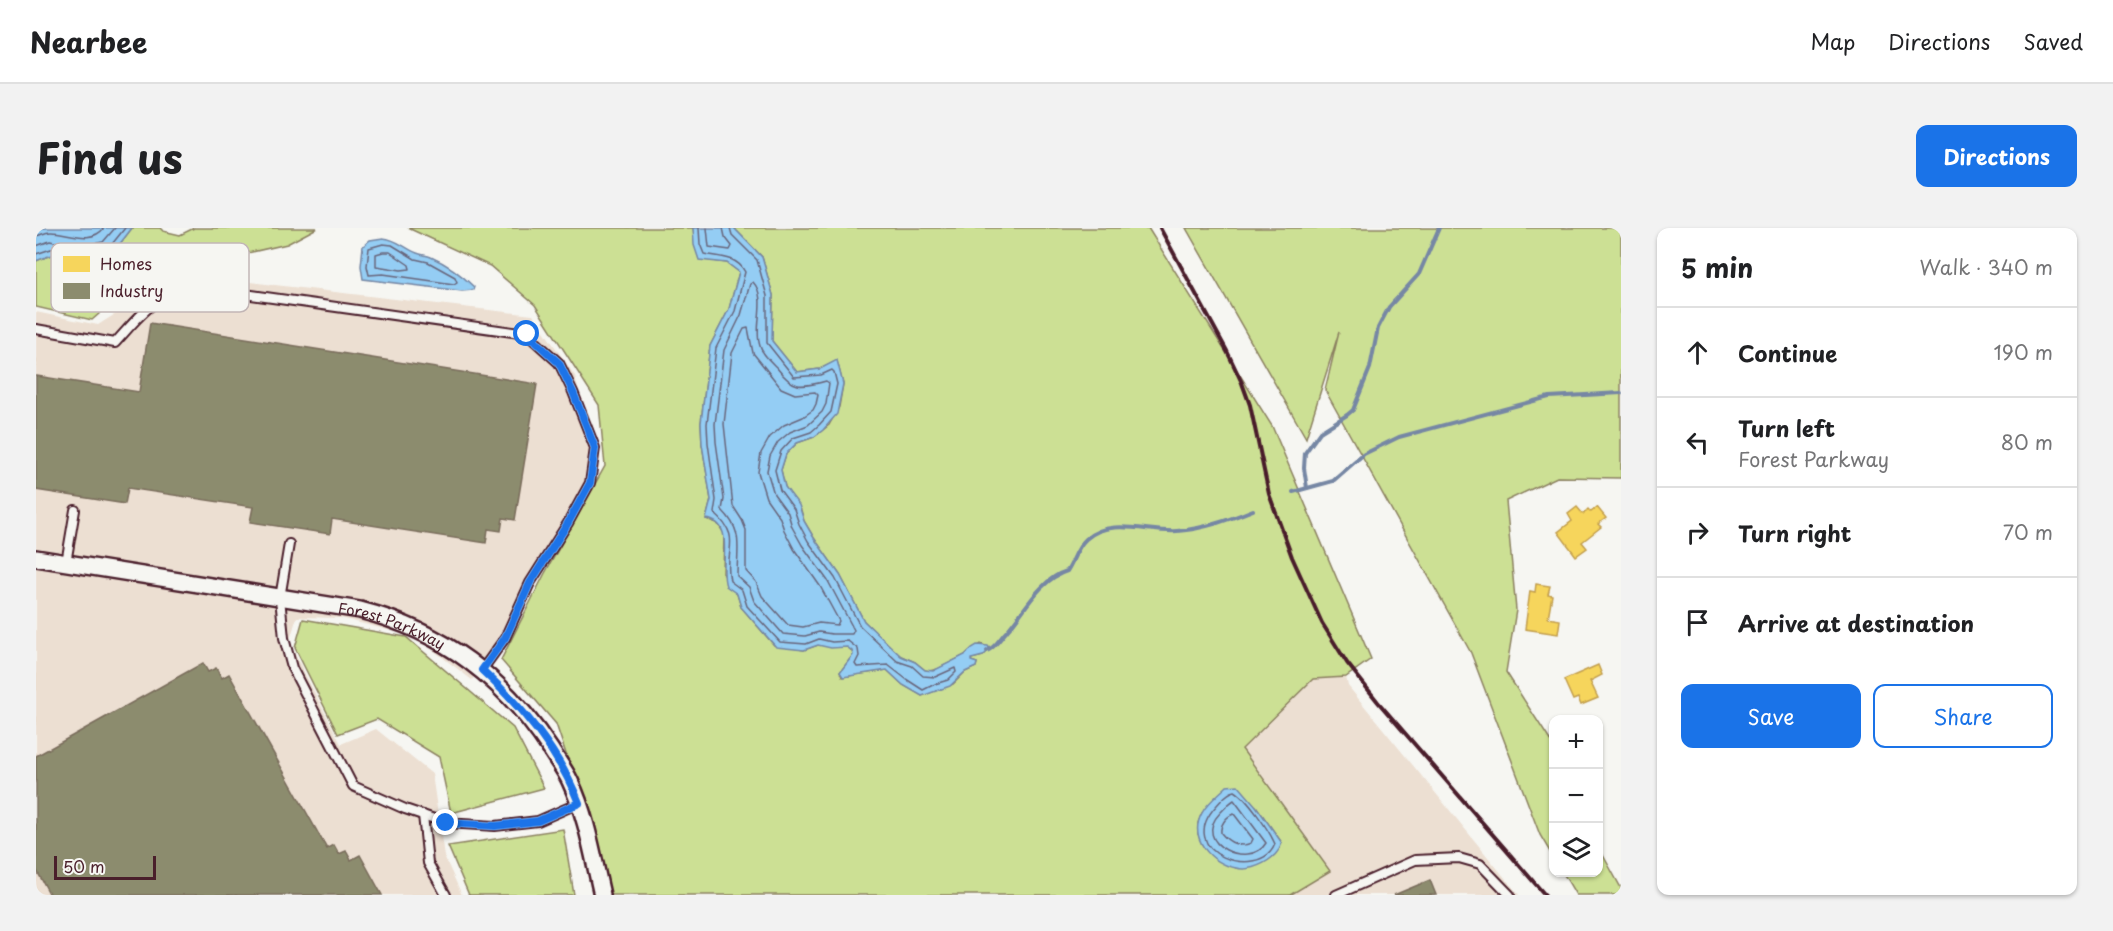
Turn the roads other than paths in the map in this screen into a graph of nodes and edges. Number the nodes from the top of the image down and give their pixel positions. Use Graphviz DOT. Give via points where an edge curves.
graph roads {
  1 [pos="249,295"];
  2 [pos="143,312"];
  3 [pos="36,329"];
  4 [pos="75,510"];
  5 [pos="289,544"];
  6 [pos="36,558"];
  7 [pos="66,563"];
  8 [pos="280,598"];
  9 [pos="482,670"];
  10 [pos="579,803"];
  11 [pos="423,815"];
  12 [pos="446,895"];
  13 [pos="602,895"];
  14 [pos="1336,895"];
  15 [pos="1510,895"];
  1 -- 9 [label="lane" via="527,334 559,363 595,448 590,483 530,583 505,638"];
  2 -- 3 [label="lane" via="115,343"];
  4 -- 7 [label="lane"];
  5 -- 8 [label="lane"];
  6 -- 7 [label="street, Forest Parkway"];
  7 -- 8 [label="street, Forest Parkway"];
  8 -- 9 [label="street, Forest Parkway" via="384,616 440,641"];
  8 -- 11 [label="lane" via="292,668 353,786"];
  9 -- 10 [label="street, Forest Parkway" via="515,701 541,735 570,779"];
  10 -- 11 [label="lane" via="538,821 495,826 446,823"];
  10 -- 13 [label="street, Forest Parkway"];
  11 -- 12 [label="lane" via="428,863"];
  14 -- 15 [label="lane" via="1415,860 1459,858 1480,864"];
}
